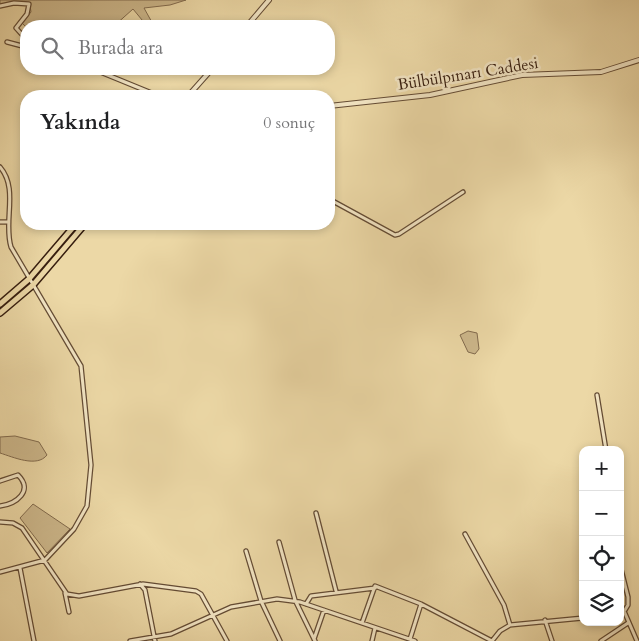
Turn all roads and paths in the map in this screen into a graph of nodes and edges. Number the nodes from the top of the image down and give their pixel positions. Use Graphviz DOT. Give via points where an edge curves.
graph roads {
  1 [pos="268,0"];
  2 [pos="0,6"];
  3 [pos="22,20"];
  4 [pos="252,20"];
  5 [pos="20,23"];
  6 [pos="20,33"];
  7 [pos="7,42"];
  8 [pos="20,45"];
  9 [pos="639,60"];
  10 [pos="108,75"];
  11 [pos="207,75"];
  12 [pos="144,90"];
  13 [pos="193,90"];
  14 [pos="335,105"];
  15 [pos="0,167"];
  16 [pos="464,192"];
  17 [pos="335,202"];
  18 [pos="0,222"];
  19 [pos="8,222"];
  20 [pos="71,230"];
  21 [pos="80,230"];
  22 [pos="29,279"];
  23 [pos="33,285"];
  24 [pos="0,304"];
  25 [pos="0,313"];
  26 [pos="597,394"];
  27 [pos="605,446"];
  28 [pos="0,481"];
  29 [pos="0,506"];
  30 [pos="316,514"];
  31 [pos="0,522"];
  32 [pos="465,534"];
  33 [pos="279,542"];
  34 [pos="246,552"];
  35 [pos="45,560"];
  36 [pos="20,568"];
  37 [pos="0,572"];
  38 [pos="139,584"];
  39 [pos="624,584"];
  40 [pos="375,588"];
  41 [pos="336,591"];
  42 [pos="65,593"];
  43 [pos="295,600"];
  44 [pos="261,601"];
  45 [pos="306,604"];
  46 [pos="421,604"];
  47 [pos="624,609"];
  48 [pos="324,610"];
  49 [pos="68,612"];
  50 [pos="214,615"];
  51 [pos="624,616"];
  52 [pos="579,618"];
  53 [pos="545,620"];
  54 [pos="362,623"];
  55 [pos="628,623"];
  56 [pos="510,625"];
  57 [pos="375,628"];
  58 [pos="410,639"];
  59 [pos="155,640"];
  60 [pos="315,640"];
  61 [pos="34,641"];
  62 [pos="130,641"];
  63 [pos="227,641"];
  64 [pos="280,641"];
  65 [pos="372,641"];
  66 [pos="415,641"];
  67 [pos="552,641"];
  68 [pos="601,641"];
  69 [pos="636,641"];
  1 -- 4 [label="street"];
  2 -- 3 [label="street" via="28,4"];
  5 -- 6 [label="street" via="16,28"];
  7 -- 8 [label="street"];
  9 -- 14 [label="street, Bülbülpınarı Caddesi" via="601,72 514,76 430,95"];
  10 -- 12 [label="street"];
  11 -- 13 [label="street"];
  15 -- 19 [label="street" via="9,187"];
  16 -- 17 [label="street" via="397,235"];
  18 -- 19 [label="street"];
  19 -- 22 [label="street" via="12,247"];
  20 -- 22 [label="main road"];
  21 -- 23 [label="main road"];
  22 -- 23 [label="street"];
  22 -- 24 [label="main road"];
  23 -- 25 [label="main road"];
  23 -- 35 [label="street" via="82,370 91,456 85,512"];
  26 -- 27 [label="street"];
  28 -- 29 [label="street" via="18,475 24,489 17,501"];
  30 -- 41 [label="street"];
  31 -- 35 [label="street" via="20,526"];
  32 -- 56 [label="street" via="504,605"];
  33 -- 43 [label="street"];
  34 -- 44 [label="street"];
  35 -- 36 [label="street"];
  35 -- 42 [label="street"];
  36 -- 37 [label="street"];
  36 -- 61 [label="street"];
  38 -- 42 [label="street" via="76,596"];
  38 -- 50 [label="street" via="196,591"];
  38 -- 59 [label="street" via="145,590"];
  39 -- 47 [label="street" via="628,602"];
  40 -- 41 [label="street"];
  40 -- 46 [label="street"];
  40 -- 54 [label="street"];
  41 -- 45 [label="street" via="311,596"];
  42 -- 49 [label="street"];
  43 -- 44 [label="street"];
  43 -- 45 [label="street"];
  43 -- 60 [label="street"];
  44 -- 50 [label="street" via="231,607"];
  44 -- 64 [label="street"];
  45 -- 48 [label="street"];
  46 -- 56 [label="street" via="492,641"];
  46 -- 58 [label="street"];
  48 -- 54 [label="street"];
  48 -- 60 [label="street"];
  50 -- 59 [label="street"];
  50 -- 63 [label="street"];
  51 -- 55 [label="street"];
  52 -- 53 [label="street"];
  53 -- 56 [label="street"];
  53 -- 67 [label="street"];
  54 -- 57 [label="street"];
  55 -- 68 [label="street"];
  55 -- 69 [label="street"];
  57 -- 58 [label="street"];
  57 -- 65 [label="street"];
  58 -- 66 [label="street"];
  59 -- 62 [label="street"];
}
